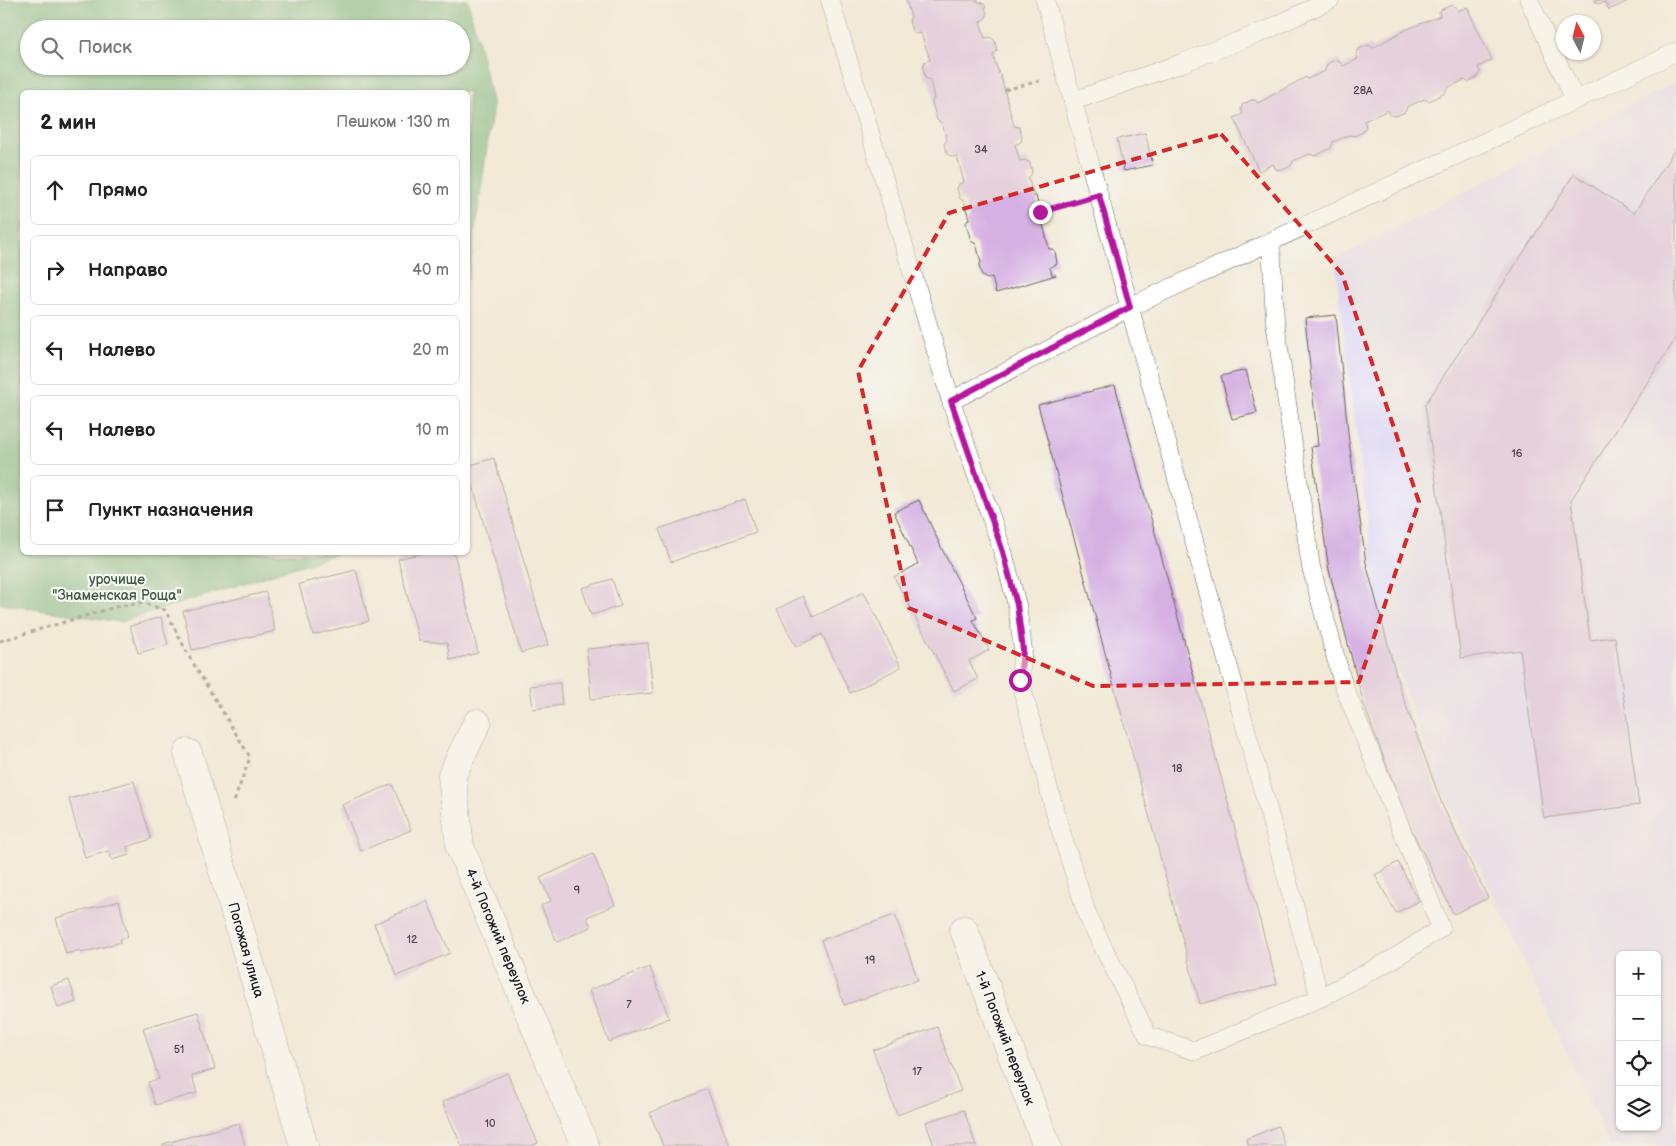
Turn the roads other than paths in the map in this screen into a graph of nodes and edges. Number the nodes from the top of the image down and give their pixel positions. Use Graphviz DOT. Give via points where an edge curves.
graph roads {
  1 [pos="830,0"];
  2 [pos="1045,0"];
  3 [pos="1330,0"];
  4 [pos="1528,0"];
  5 [pos="1676,52"];
  6 [pos="1575,100"];
  7 [pos="1073,101"];
  8 [pos="1271,241"];
  9 [pos="1130,307"];
  10 [pos="951,401"];
  11 [pos="477,723"];
  12 [pos="188,753"];
  13 [pos="964,930"];
  14 [pos="1320,998"];
  15 [pos="304,1146"];
  16 [pos="585,1146"];
  17 [pos="1047,1146"];
  1 -- 10 [label="lane"];
  2 -- 7 [label="lane"];
  3 -- 7 [label="lane" via="1265,31"];
  4 -- 6 [label="lane"];
  5 -- 6 [label="lane"];
  6 -- 8 [label="lane"];
  7 -- 9 [label="lane"];
  8 -- 9 [label="lane"];
  8 -- 14 [label="lane" via="1275,321 1312,567 1343,684 1441,928 1393,959"];
  9 -- 10 [label="lane"];
  9 -- 14 [label="lane"];
  10 -- 14 [label="lane" via="1003,552 1017,605 1023,650 1020,680 1056,816 1088,917 1148,1036 1195,1051"];
  11 -- 16 [label="street, 4-й Погожий переулок" via="452,775 460,847"];
  12 -- 15 [label="street, Погожая улица"];
  13 -- 17 [label="street, 1-й Погожий переулок"];
}
